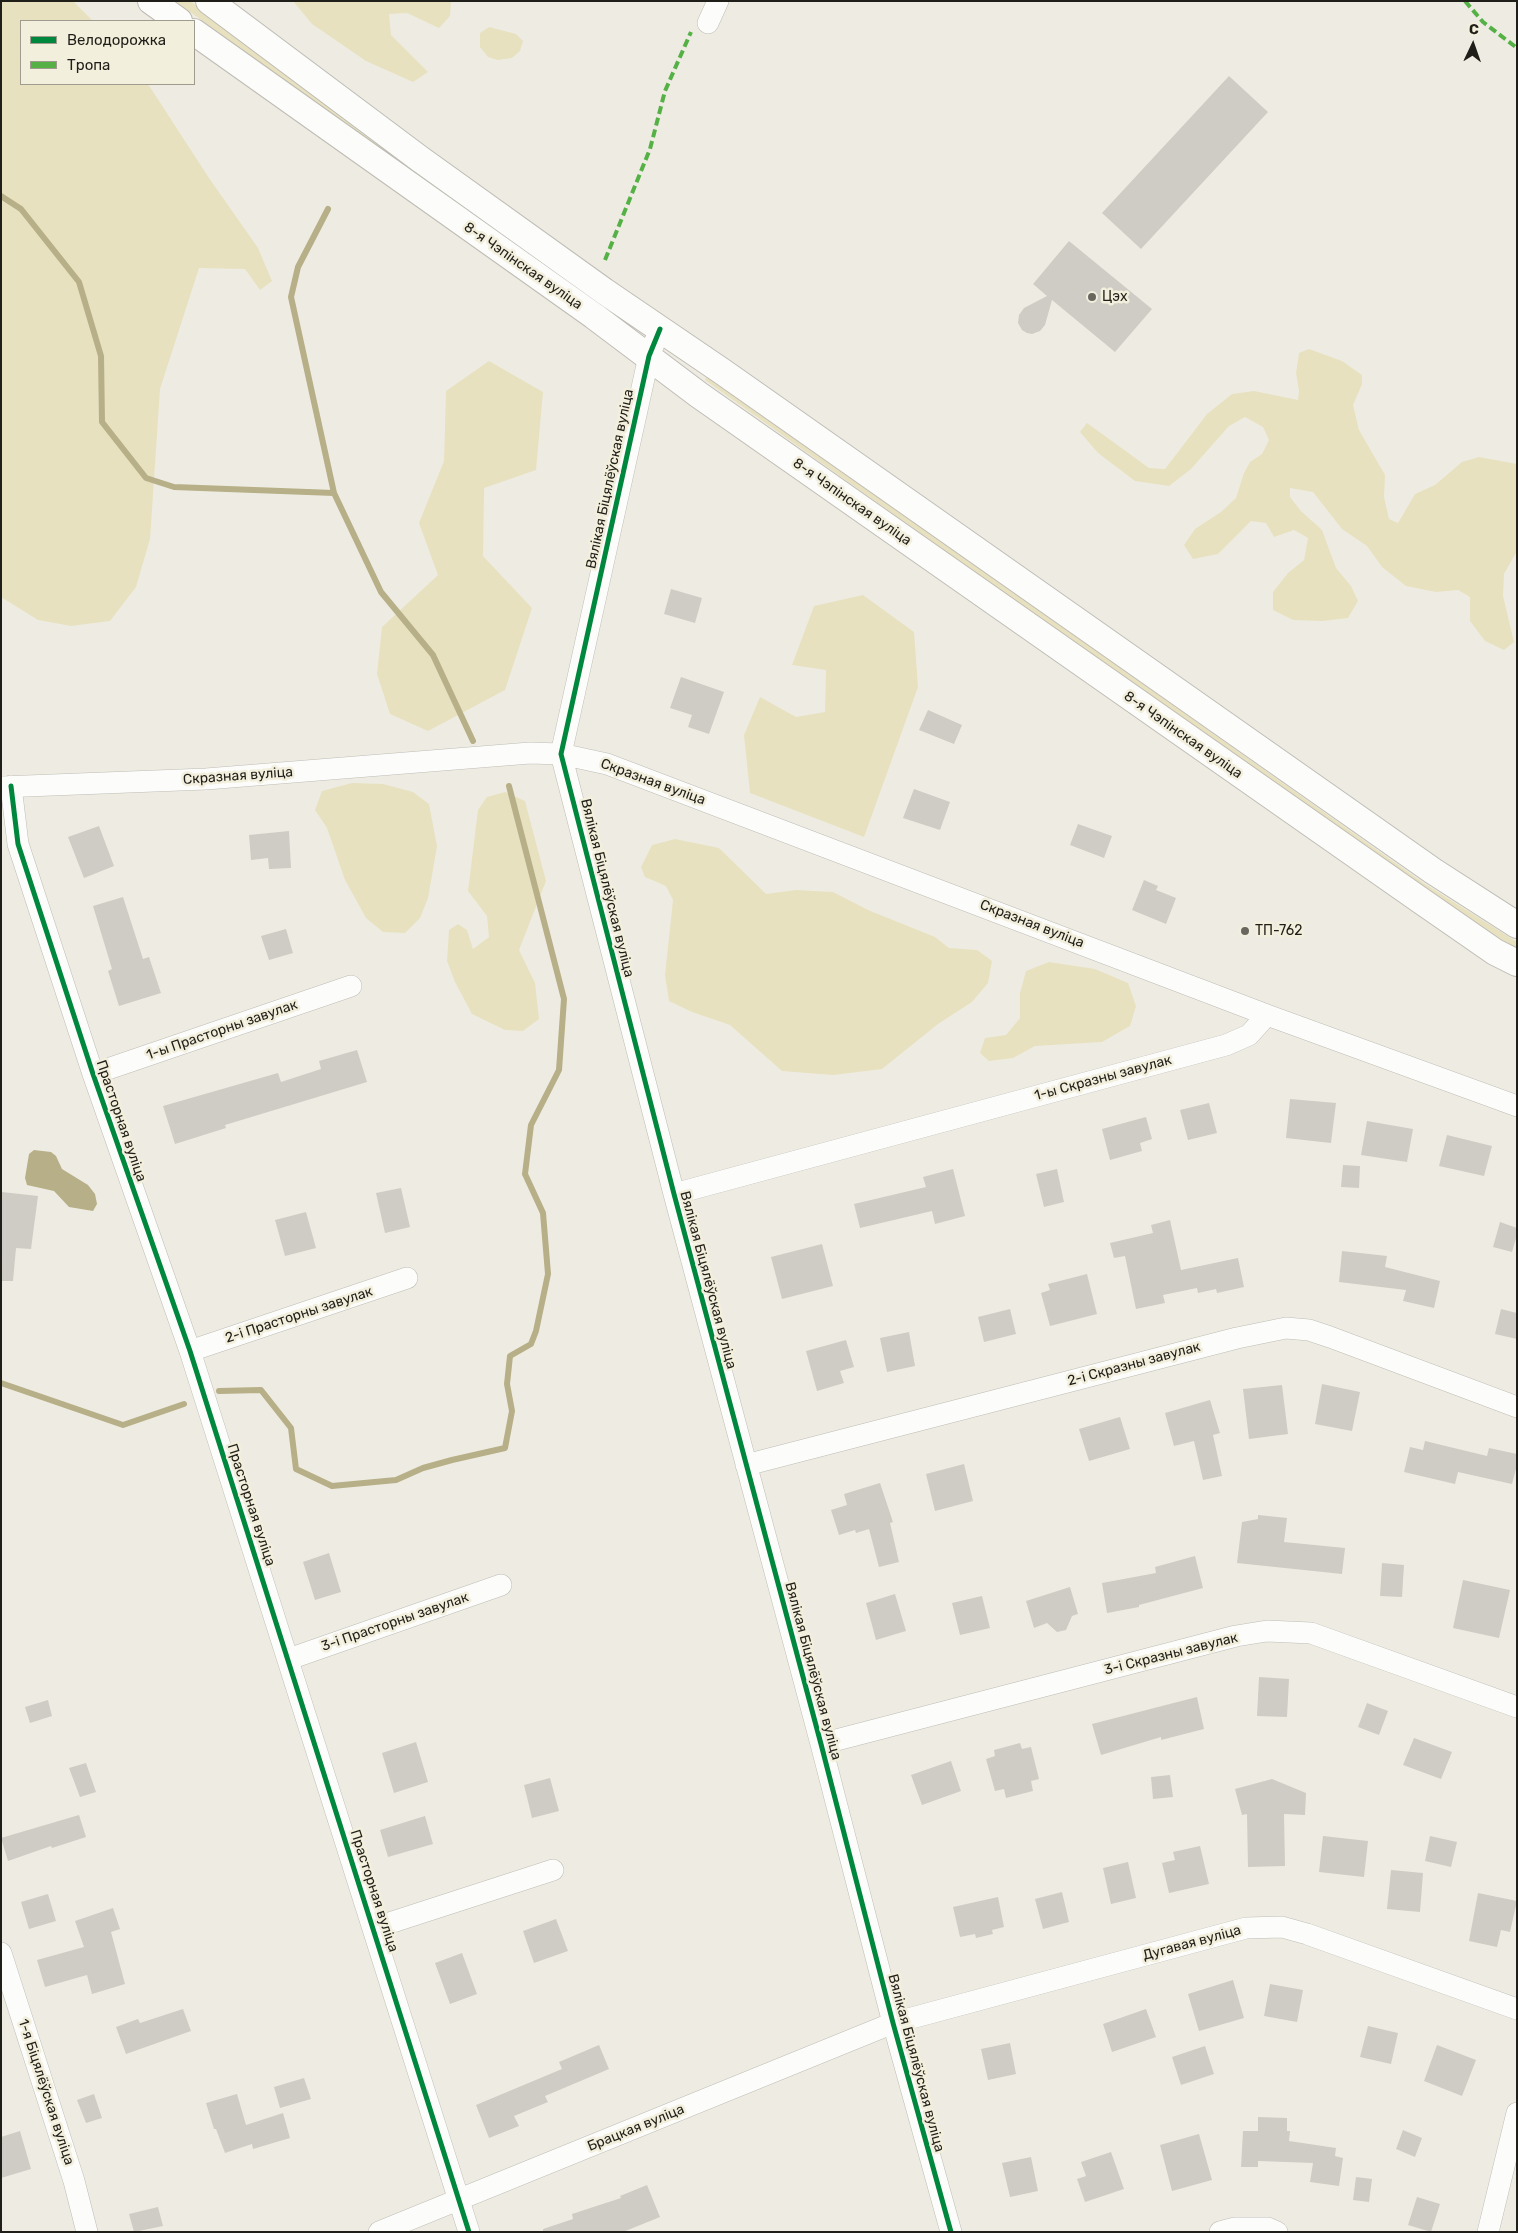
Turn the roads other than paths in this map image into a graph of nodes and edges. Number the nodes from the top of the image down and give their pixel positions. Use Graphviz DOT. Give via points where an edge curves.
graph roads {
  1 [pos="151,1"];
  2 [pos="209,1"];
  3 [pos="718,1"];
  4 [pos="178,20"];
  5 [pos="708,23"];
  6 [pos="195,33"];
  7 [pos="660,329"];
  8 [pos="649,356"];
  9 [pos="561,754"];
  10 [pos="6,786"];
  11 [pos="1517,925"];
  12 [pos="1517,963"];
  13 [pos="351,986"];
  14 [pos="1267,1015"];
  15 [pos="93,1074"];
  16 [pos="1517,1106"];
  17 [pos="674,1194"];
  18 [pos="407,1278"];
  19 [pos="190,1351"];
  20 [pos="1517,1407"];
  21 [pos="746,1466"];
  22 [pos="501,1585"];
  23 [pos="289,1659"];
  24 [pos="1517,1707"];
  25 [pos="821,1744"];
  26 [pos="553,1870"];
  27 [pos="374,1928"];
  28 [pos="1,1953"];
  29 [pos="1517,2009"];
  30 [pos="893,2023"];
  31 [pos="1517,2113"];
  32 [pos="459,2200"];
  33 [pos="87,2232"];
  34 [pos="379,2232"];
  35 [pos="469,2232"];
  36 [pos="951,2232"];
  37 [pos="1220,2232"];
  38 [pos="1277,2232"];
  39 [pos="1488,2232"];
  1 -- 4 [label="main road"];
  2 -- 7 [label="main road, 8-я Чэпінская вуліца" via="420,159"];
  3 -- 5 [label="street"];
  6 -- 8 [label="main road, 8-я Чэпінская вуліца"];
  7 -- 8 [label="street, Вялікая Біцялёўская вуліца"];
  7 -- 11 [label="main road, 8-я Чэпінская вуліца" via="1432,871"];
  8 -- 9 [label="street, Вялікая Біцялёўская вуліца"];
  8 -- 12 [label="main road, 8-я Чэпінская вуліца" via="699,395 1403,889 1495,952"];
  9 -- 10 [label="street, Скразная вуліца" via="530,753 206,779"];
  9 -- 14 [label="street, Скразная вуліца" via="606,764"];
  9 -- 17 [label="street, Вялікая Біцялёўская вуліца"];
  10 -- 15 [label="street, Прасторная вуліца" via="18,844"];
  13 -- 15 [label="street, 1-ы Прасторны завулак"];
  14 -- 16 [label="street"];
  14 -- 17 [label="street, 1-ы Скразны завулак" via="1249,1036 1226,1045"];
  15 -- 19 [label="street, Прасторная вуліца"];
  17 -- 21 [label="street, Вялікая Біцялёўская вуліца"];
  18 -- 19 [label="street, 2-і Прасторны завулак"];
  19 -- 23 [label="street, Прасторная вуліца"];
  20 -- 21 [label="street, 2-і Скразны завулак" via="1330,1337 1309,1330 1286,1328 1236,1338"];
  21 -- 25 [label="street, Вялікая Біцялёўская вуліца"];
  22 -- 23 [label="street, 3-і Прасторны завулак"];
  23 -- 27 [label="street, Прасторная вуліца"];
  24 -- 25 [label="street, 3-і Скразны завулак" via="1311,1633 1267,1631 1236,1636"];
  25 -- 30 [label="street, Вялікая Біцялёўская вуліца"];
  26 -- 27 [label="street"];
  27 -- 32 [label="street, Прасторная вуліца"];
  28 -- 33 [label="street, 1-я Біцялёўская вуліца" via="74,2181"];
  29 -- 30 [label="street, Дугавая вуліца" via="1282,1927 1246,1928"];
  30 -- 32 [label="street, Брацкая вуліца"];
  30 -- 36 [label="street, Вялікая Біцялёўская вуліца"];
  31 -- 39 [label="street"];
  32 -- 34 [label="street, Брацкая вуліца"];
  32 -- 35 [label="street, Прасторная вуліца"];
  37 -- 38 [label="street" via="1235,2228 1268,2228"];
}
